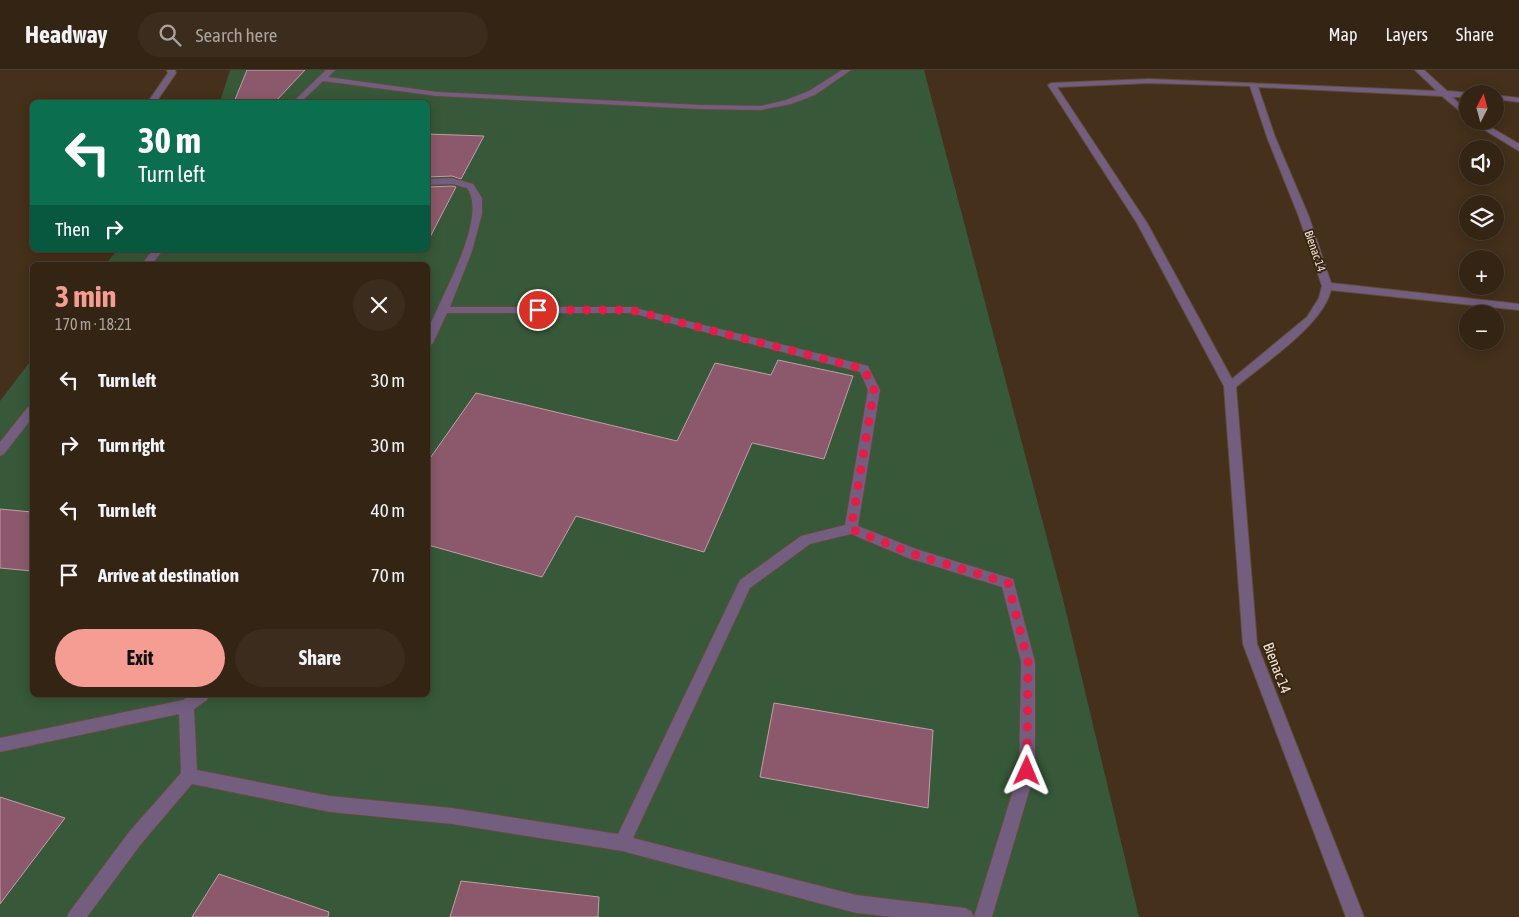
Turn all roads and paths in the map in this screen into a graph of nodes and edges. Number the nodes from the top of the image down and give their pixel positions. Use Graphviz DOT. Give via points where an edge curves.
graph roads {
  1 [pos="171,70"];
  2 [pos="330,70"];
  3 [pos="847,70"];
  4 [pos="1149,70"];
  5 [pos="1419,70"];
  6 [pos="323,79"];
  7 [pos="1149,81"];
  8 [pos="1253,84"];
  9 [pos="1442,92"];
  10 [pos="1459,94"];
  11 [pos="1504,99"];
  12 [pos="153,100"];
  13 [pos="299,100"];
  14 [pos="1519,100"];
  15 [pos="1459,108"];
  16 [pos="1489,130"];
  17 [pos="1519,148"];
  18 [pos="430,182"];
  19 [pos="156,252"];
  20 [pos="148,262"];
  21 [pos="1327,286"];
  22 [pos="1519,307"];
  23 [pos="444,310"];
  24 [pos="430,339"];
  25 [pos="1230,386"];
  26 [pos="30,413"];
  27 [pos="0,452"];
  28 [pos="851,529"];
  29 [pos="199,697"];
  30 [pos="186,706"];
  31 [pos="0,745"];
  32 [pos="189,776"];
  33 [pos="622,843"];
  34 [pos="76,917"];
  35 [pos="965,917"];
  36 [pos="983,917"];
  37 [pos="1355,917"];
  1 -- 12 [label="street"];
  2 -- 6 [label="street"];
  3 -- 6 [label="street" via="812,93 761,108 482,97"];
  4 -- 7 [label="street"];
  5 -- 9 [label="street"];
  6 -- 13 [label="street"];
  7 -- 8 [label="street"];
  7 -- 25 [label="street, Bienac 14" via="1052,85 1142,223"];
  8 -- 9 [label="street"];
  8 -- 21 [label="street, Bienac 14"];
  9 -- 10 [label="street"];
  9 -- 15 [label="street"];
  11 -- 14 [label="street"];
  16 -- 17 [label="street"];
  18 -- 23 [label="street" via="452,181 470,186 478,198 476,222"];
  19 -- 20 [label="street"];
  21 -- 22 [label="street"];
  21 -- 25 [label="street, Bienac 14" via="1312,319"];
  23 -- 24 [label="street"];
  23 -- 28 [label="street" via="631,310 864,369 874,390"];
  25 -- 37 [label="street, Bienac 14" via="1250,644"];
  26 -- 27 [label="street"];
  28 -- 33 [label="street" via="806,540 745,584"];
  28 -- 36 [label="street" via="913,554 1008,583 1028,662 1027,771"];
  29 -- 30 [label="street"];
  30 -- 31 [label="street"];
  30 -- 32 [label="street"];
  32 -- 33 [label="street" via="330,804 452,816"];
  32 -- 34 [label="street" via="136,838"];
  33 -- 35 [label="street" via="856,904"];
}
